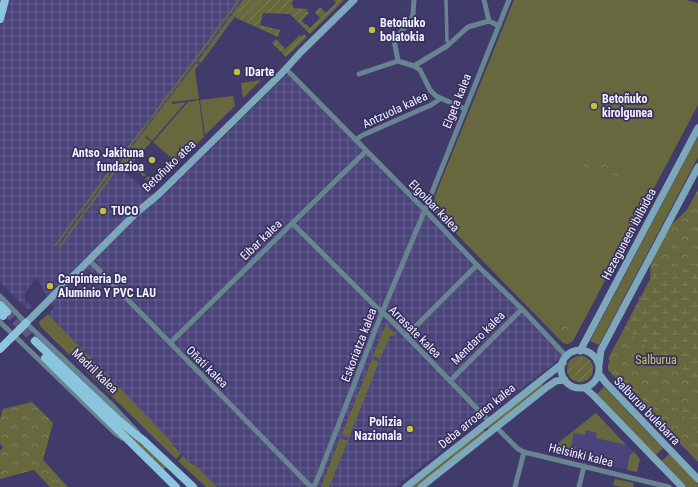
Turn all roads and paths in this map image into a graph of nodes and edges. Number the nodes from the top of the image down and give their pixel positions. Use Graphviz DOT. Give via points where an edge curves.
graph roads {
  1 [pos="5,0"];
  2 [pos="354,0"];
  3 [pos="414,0"];
  4 [pos="446,0"];
  5 [pos="484,0"];
  6 [pos="509,0"];
  7 [pos="0,19"];
  8 [pos="489,21"];
  9 [pos="498,26"];
  10 [pos="447,41"];
  11 [pos="398,61"];
  12 [pos="414,66"];
  13 [pos="286,69"];
  14 [pos="359,74"];
  15 [pos="440,99"];
  16 [pos="465,109"];
  17 [pos="698,128"];
  18 [pos="355,140"];
  19 [pos="366,152"];
  20 [pos="698,167"];
  21 [pos="425,210"];
  22 [pos="293,224"];
  23 [pos="89,260"];
  24 [pos="477,265"];
  25 [pos="0,296"];
  26 [pos="0,305"];
  27 [pos="522,309"];
  28 [pos="382,312"];
  29 [pos="2,316"];
  30 [pos="26,323"];
  31 [pos="13,336"];
  32 [pos="406,336"];
  33 [pos="170,343"];
  34 [pos="0,349"];
  35 [pos="580,350"];
  36 [pos="565,360"];
  37 [pos="599,365"];
  38 [pos="599,374"];
  39 [pos="565,380"];
  40 [pos="450,381"];
  41 [pos="585,388"];
  42 [pos="489,421"];
  43 [pos="496,427"];
  44 [pos="143,440"];
  45 [pos="134,446"];
  46 [pos="524,452"];
  47 [pos="584,466"];
  48 [pos="698,479"];
  49 [pos="176,487"];
  50 [pos="193,487"];
  51 [pos="312,487"];
  52 [pos="406,487"];
  53 [pos="421,487"];
  54 [pos="516,487"];
  55 [pos="579,487"];
  56 [pos="670,487"];
  57 [pos="682,487"];
  1 -- 7 [label="main road"];
  2 -- 13 [label="main road, Betoñuko atea"];
  3 -- 11 [label="street" via="411,20 394,40"];
  4 -- 10 [label="street"];
  5 -- 8 [label="street"];
  6 -- 9 [label="street, Elgeta kalea"];
  8 -- 9 [label="street"];
  8 -- 12 [label="street" via="468,27 446,46"];
  9 -- 16 [label="street, Elgeta kalea"];
  11 -- 12 [label="street"];
  11 -- 14 [label="street"];
  12 -- 15 [label="street" via="420,70 430,90"];
  13 -- 18 [label="street, Elgoibar kalea"];
  13 -- 23 [label="main road, Betoñuko atea"];
  15 -- 16 [label="street, Antzuola kalea"];
  15 -- 18 [label="street, Antzuola kalea"];
  16 -- 21 [label="street, Elgeta kalea"];
  17 -- 35 [label="main road, Hezeguneen ibilbidea"];
  18 -- 19 [label="street, Elgoibar kalea"];
  19 -- 21 [label="street, Elgoibar kalea"];
  19 -- 22 [label="street, Eibar kalea"];
  20 -- 37 [label="main road" via="601,350"];
  21 -- 24 [label="street, Elgoibar kalea"];
  21 -- 28 [label="street, Eskoriatza kalea"];
  22 -- 28 [label="street, Arrasate kalea"];
  22 -- 33 [label="street, Eibar kalea"];
  23 -- 30 [label="main road, Betoñuko atea"];
  23 -- 33 [label="street, Oñati kalea"];
  24 -- 27 [label="street, Elgoibar kalea"];
  24 -- 32 [label="street"];
  25 -- 30 [label="street, Madril kalea"];
  26 -- 29 [label="main road"];
  27 -- 36 [label="street, Elgoibar kalea"];
  27 -- 40 [label="street, Mendaro kalea"];
  28 -- 32 [label="street, Arrasate kalea"];
  28 -- 51 [label="street, Eskoriatza kalea" via="319,475"];
  29 -- 31 [label="street, Madril kalea"];
  30 -- 31 [label="main road, Betoñuko atea"];
  30 -- 44 [label="street, Madril kalea" via="112,405"];
  31 -- 34 [label="main road, Betoñuko atea"];
  31 -- 45 [label="street, Madril kalea" via="116,434"];
  32 -- 40 [label="street, Arrasate kalea"];
  33 -- 51 [label="street, Oñati kalea"];
  35 -- 36 [label="main road" via="573,352"];
  35 -- 37 [label="main road" via="590,353"];
  36 -- 39 [label="main road" via="562,369"];
  36 -- 42 [label="main road, Deba arroaren kalea"];
  37 -- 38 [label="main road"];
  38 -- 41 [label="main road" via="594,383"];
  38 -- 48 [label="main road, Salburua bulebarra"];
  39 -- 41 [label="main road" via="577,388"];
  39 -- 43 [label="main road, Deba arroaren kalea" via="547,387"];
  40 -- 42 [label="street, Arrasate kalea"];
  41 -- 57 [label="main road"];
  42 -- 52 [label="main road, Deba arroaren kalea"];
  43 -- 46 [label="street, Helsinki kalea"];
  43 -- 53 [label="main road, Deba arroaren kalea"];
  44 -- 45 [label="main road, Madril kalea" via="33,342"];
  44 -- 50 [label="main road, Madril kalea"];
  45 -- 49 [label="main road, Madril kalea"];
  46 -- 47 [label="street, Helsinki kalea"];
  46 -- 54 [label="street"];
  47 -- 55 [label="street"];
  47 -- 56 [label="street, Helsinki kalea"];
}
